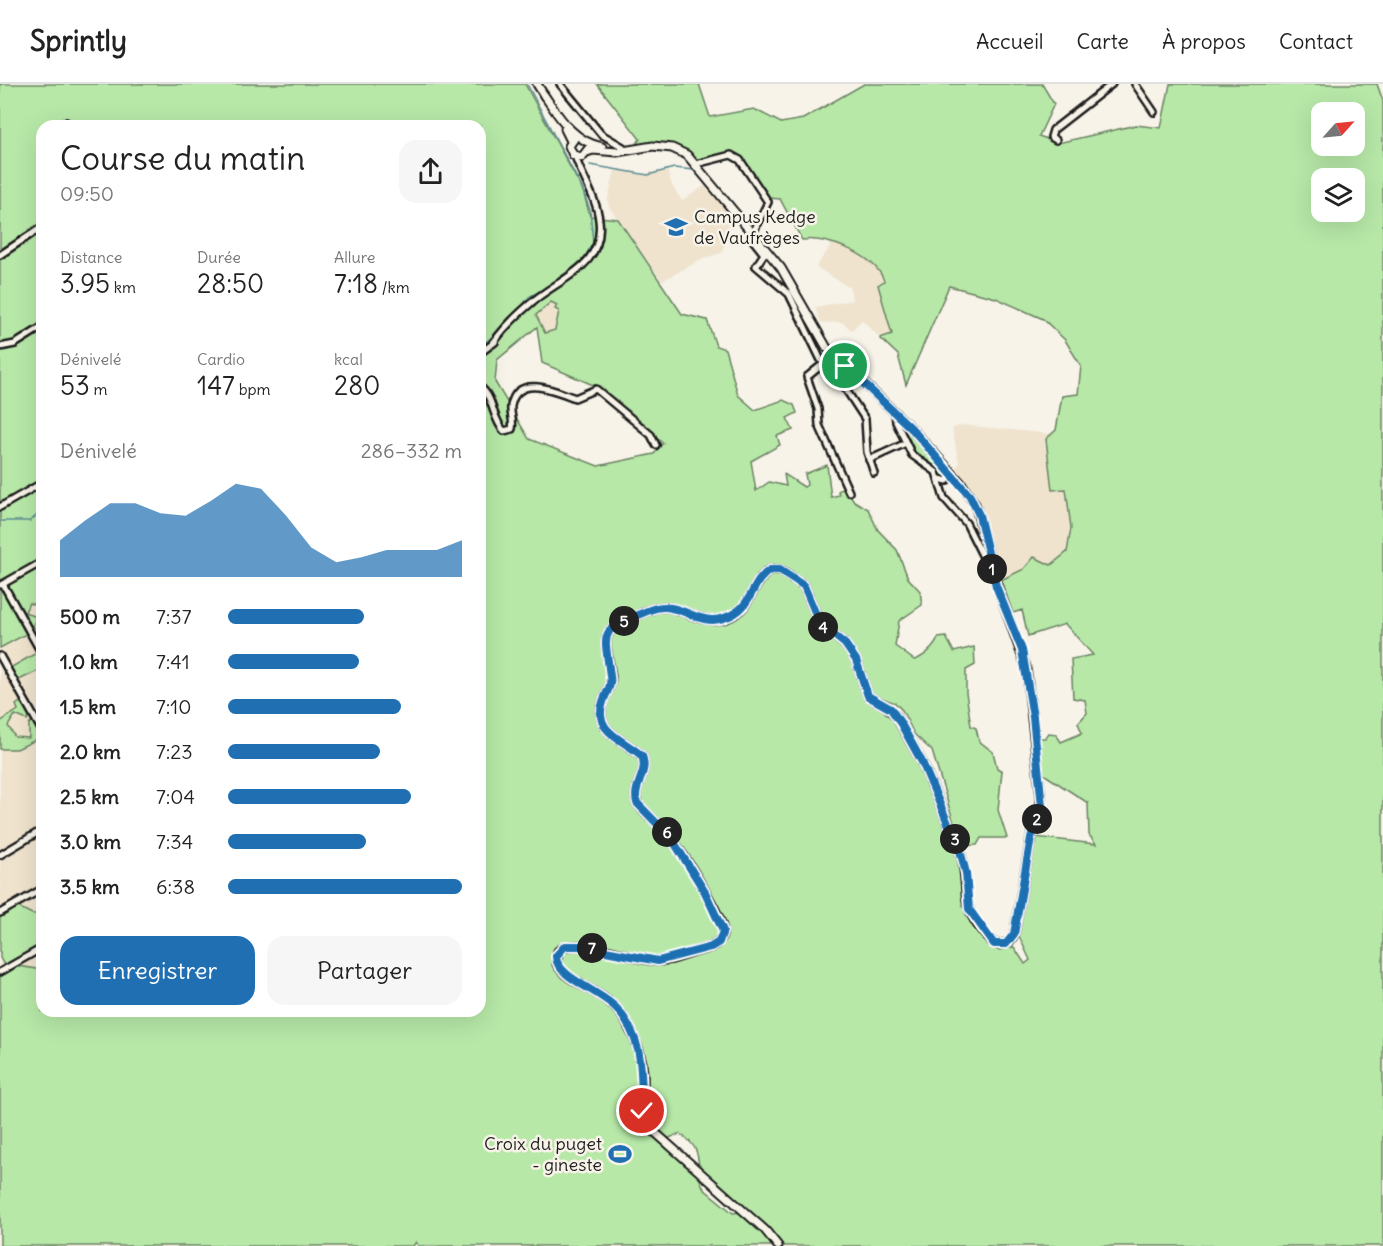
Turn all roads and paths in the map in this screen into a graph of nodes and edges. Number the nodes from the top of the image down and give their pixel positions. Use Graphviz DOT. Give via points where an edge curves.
graph roads {
  1 [pos="537,84"];
  2 [pos="560,84"];
  3 [pos="1112,84"];
  4 [pos="1135,84"];
  5 [pos="1154,112"];
  6 [pos="575,139"];
  7 [pos="1056,140"];
  8 [pos="588,144"];
  9 [pos="623,149"];
  10 [pos="581,155"];
  11 [pos="696,164"];
  12 [pos="36,231"];
  13 [pos="752,232"];
  14 [pos="0,255"];
  15 [pos="36,331"];
  16 [pos="0,347"];
  17 [pos="486,348"];
  18 [pos="823,364"];
  19 [pos="850,370"];
  20 [pos="837,376"];
  21 [pos="486,392"];
  22 [pos="895,412"];
  23 [pos="906,443"];
  24 [pos="656,445"];
  25 [pos="869,460"];
  26 [pos="874,472"];
  27 [pos="952,474"];
  28 [pos="940,479"];
  29 [pos="36,486"];
  30 [pos="849,492"];
  31 [pos="0,507"];
  32 [pos="983,557"];
  33 [pos="36,566"];
  34 [pos="2,585"];
  35 [pos="36,644"];
  36 [pos="0,656"];
  37 [pos="36,719"];
  38 [pos="36,834"];
  39 [pos="0,855"];
  40 [pos="36,892"];
  41 [pos="0,913"];
  42 [pos="36,951"];
  43 [pos="0,972"];
  44 [pos="777,1246"];
  1 -- 6 [label="main road"];
  2 -- 9 [label="street" via="601,134"];
  3 -- 7 [label="street" via="1053,130 1050,137"];
  4 -- 5 [label="street"];
  6 -- 8 [label="main road"];
  6 -- 10 [label="main road" via="569,150"];
  8 -- 9 [label="main road"];
  8 -- 10 [label="main road"];
  9 -- 10 [label="main road" via="594,150"];
  9 -- 11 [label="main road" via="665,147 677,150"];
  10 -- 17 [label="street" via="580,168 596,210 597,245 589,260"];
  11 -- 13 [label="main road"];
  11 -- 13 [label="street" via="731,155 740,160 768,202"];
  12 -- 14 [label="street"];
  13 -- 18 [label="street" via="752,239 764,257 756,266 789,294"];
  13 -- 19 [label="main road" via="781,268 823,342"];
  15 -- 16 [label="street" via="15,344"];
  18 -- 20 [label="street"];
  18 -- 30 [label="street" via="807,376 821,432"];
  19 -- 20 [label="street"];
  19 -- 22 [label="main road"];
  20 -- 25 [label="street" via="866,419"];
  21 -- 24 [label="street" via="504,431 512,429 512,405 516,393 523,389 541,386 575,398 596,389 651,435"];
  22 -- 23 [label="street"];
  22 -- 27 [label="main road"];
  23 -- 25 [label="street"];
  23 -- 28 [label="street" via="916,460"];
  25 -- 26 [label="street"];
  27 -- 28 [label="street" via="946,481"];
  27 -- 44 [label="main road" via="979,515 996,586 1022,650 1030,694 1042,806 1031,838 1014,934 1006,944 991,942 969,909 961,854 922,762 901,724 891,709 868,696 852,653 820,624 808,592 800,583 780,570 770,570 746,605 724,618 699,618 664,607 611,628 605,641 611,684 603,702 602,722 613,737 642,756 645,768 636,788 637,803 677,848 705,892 723,934 711,947 658,961 565,946 558,951 557,964 563,972 607,999 628,1025 641,1060 642,1111 649,1127 765,1230"];
  28 -- 32 [label="street" via="944,498 966,523"];
  29 -- 31 [label="street"];
  33 -- 34 [label="street"];
  34 -- 35 [label="street"];
  36 -- 37 [label="street"];
  38 -- 39 [label="street"];
  40 -- 41 [label="street"];
  42 -- 43 [label="street"];
}
